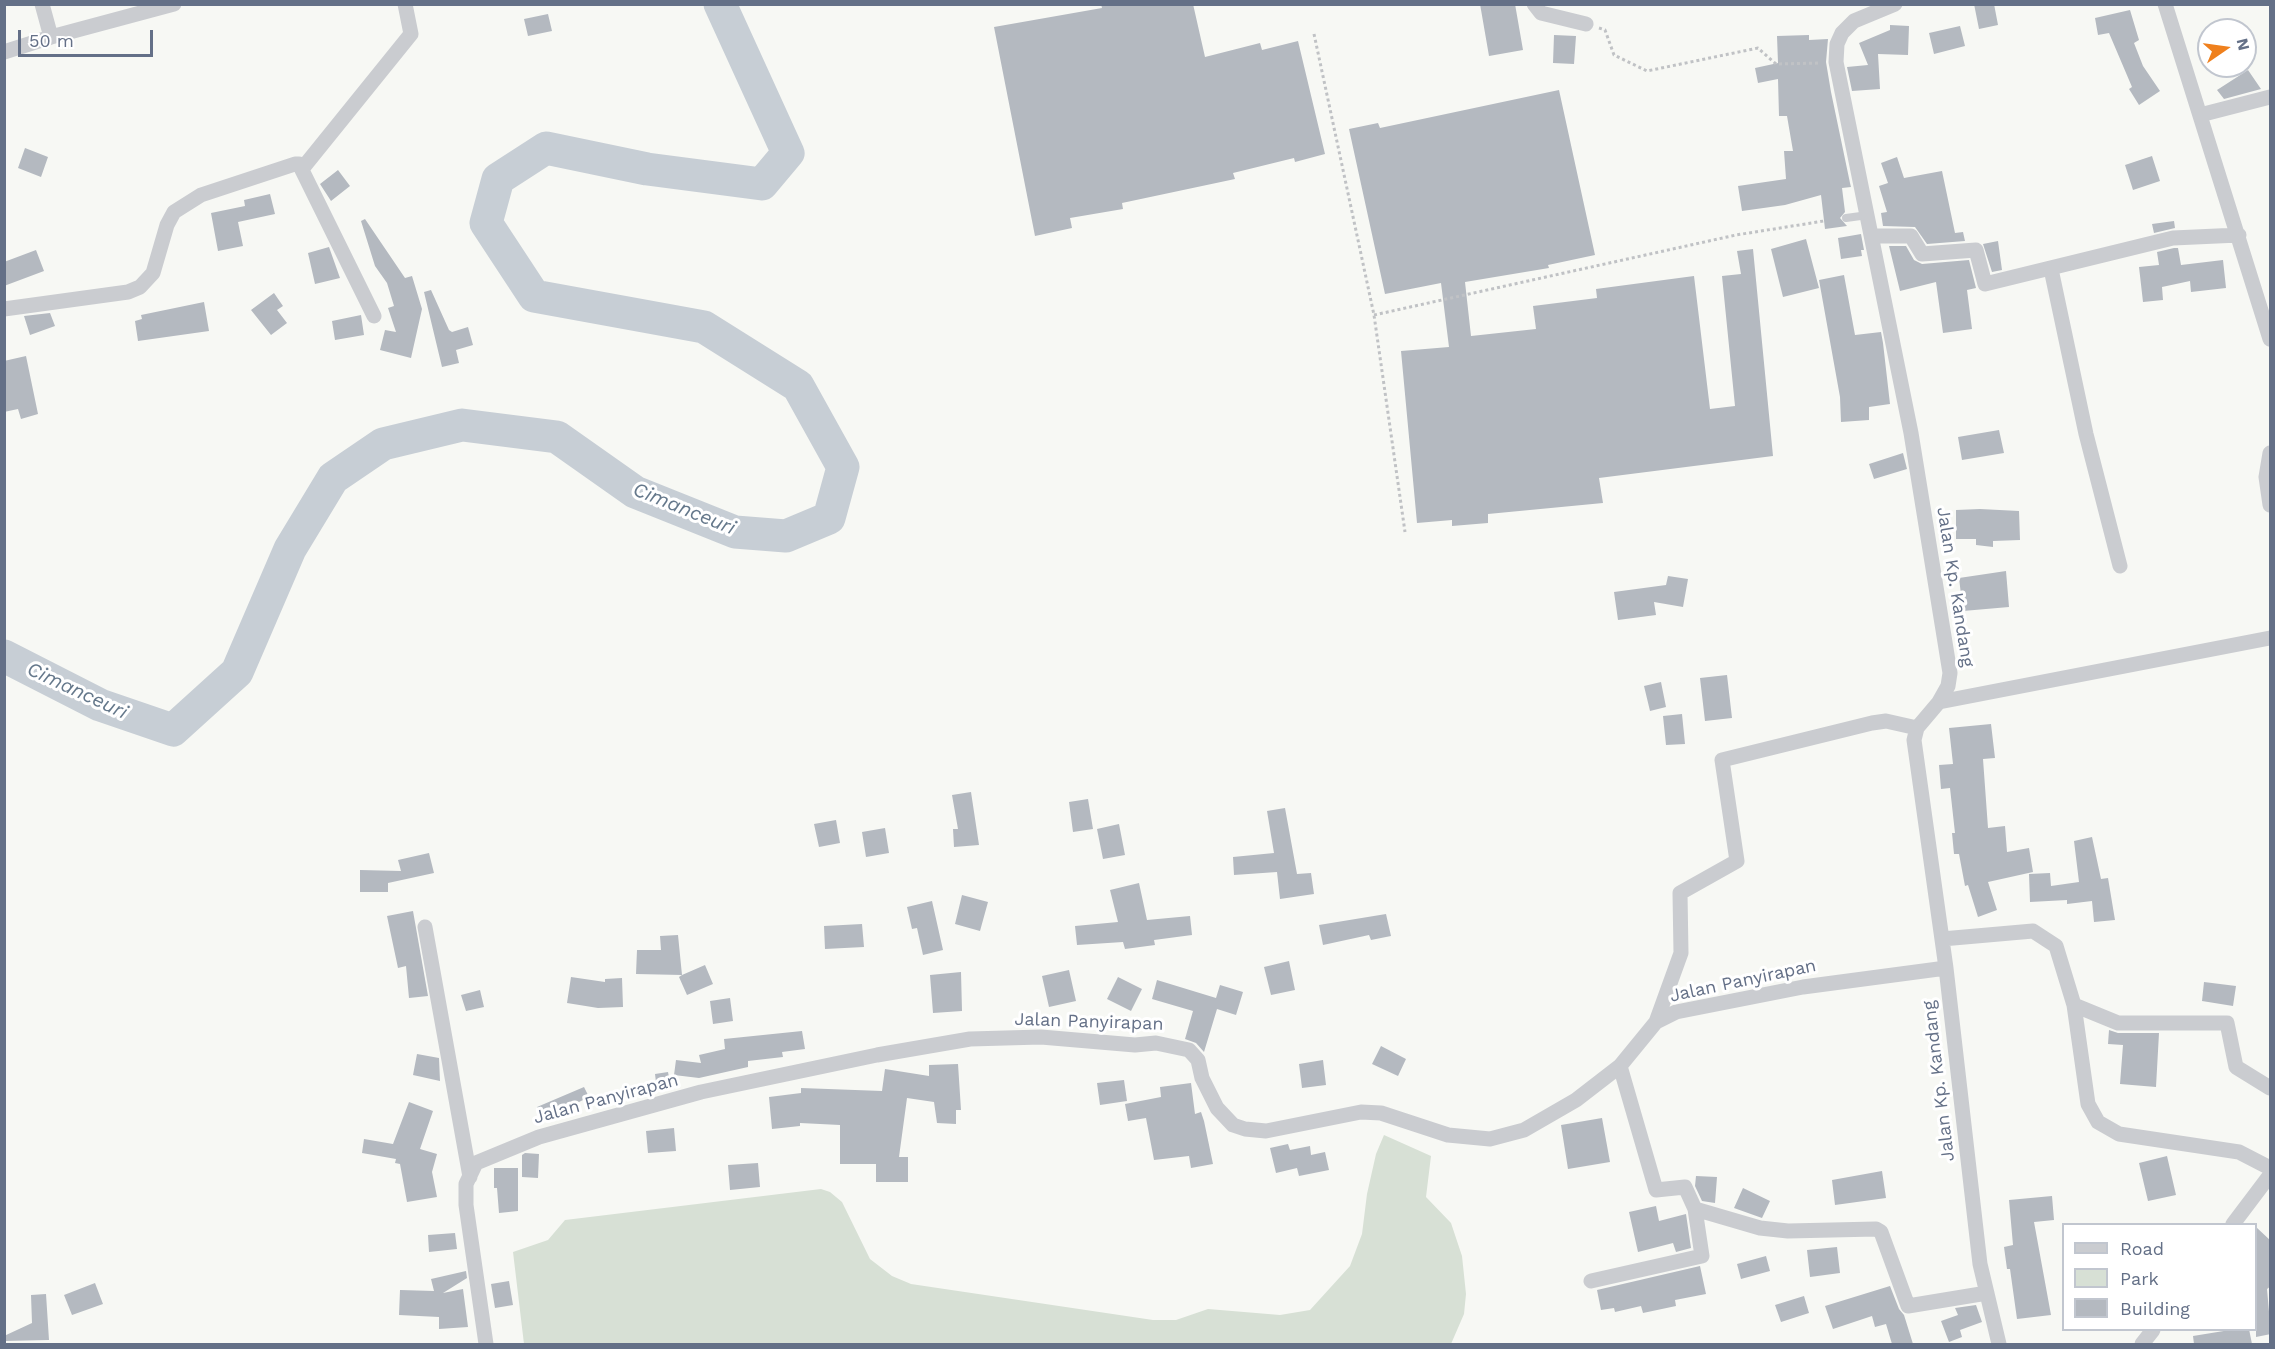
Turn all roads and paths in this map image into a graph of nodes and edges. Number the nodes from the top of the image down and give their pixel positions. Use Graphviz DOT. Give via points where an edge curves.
graph roads {
  1 [pos="42,4"];
  2 [pos="174,4"];
  3 [pos="405,4"];
  4 [pos="1534,4"];
  5 [pos="2165,4"];
  6 [pos="1892,5"];
  7 [pos="1586,24"];
  8 [pos="1314,34"];
  9 [pos="51,37"];
  10 [pos="4,52"];
  11 [pos="1836,62"];
  12 [pos="2271,97"];
  13 [pos="2200,115"];
  14 [pos="302,169"];
  15 [pos="1868,215"];
  16 [pos="1846,218"];
  17 [pos="1824,221"];
  18 [pos="1872,236"];
  19 [pos="2239,236"];
  20 [pos="2052,269"];
  21 [pos="4,309"];
  22 [pos="1374,315"];
  23 [pos="374,316"];
  24 [pos="2271,339"];
  25 [pos="2271,453"];
  26 [pos="2271,505"];
  27 [pos="1405,532"];
  28 [pos="2120,566"];
  29 [pos="2271,638"];
  30 [pos="1939,702"];
  31 [pos="1917,728"];
  32 [pos="425,927"];
  33 [pos="1942,939"];
  34 [pos="1946,968"];
  35 [pos="2074,1005"];
  36 [pos="1656,1022"];
  37 [pos="1620,1066"];
  38 [pos="2271,1088"];
  39 [pos="2271,1168"];
  40 [pos="2271,1175"];
  41 [pos="470,1177"];
  42 [pos="1695,1209"];
  43 [pos="2234,1223"];
  44 [pos="1591,1281"];
  45 [pos="1987,1293"];
  46 [pos="2152,1331"];
  47 [pos="486,1344"];
  48 [pos="1998,1344"];
  49 [pos="2142,1344"];
  1 -- 9 [label="street"];
  2 -- 9 [label="street"];
  3 -- 14 [label="street" via="411,34"];
  4 -- 7 [label="street" via="1541,13"];
  5 -- 13 [label="street"];
  6 -- 11 [label="street, Jalan Kp. Kandang" via="1854,21 1842,33"];
  7 -- 11 [label="path" via="1605,30 1614,56 1647,71 1758,48 1776,64"];
  8 -- 22 [label="path"];
  9 -- 10 [label="street"];
  11 -- 15 [label="street, Jalan Kp. Kandang"];
  12 -- 13 [label="street"];
  13 -- 19 [label="street"];
  14 -- 21 [label="street" via="295,164 187,202 174,212 153,273 140,287 128,292"];
  14 -- 23 [label="street"];
  15 -- 16 [label="lane"];
  15 -- 18 [label="street, Jalan Kp. Kandang"];
  17 -- 22 [label="path" via="1736,235"];
  18 -- 20 [label="street" via="1911,237 1922,254 1976,250 1985,284"];
  18 -- 30 [label="street, Jalan Kp. Kandang" via="1911,434 1950,673"];
  19 -- 20 [label="street" via="2173,238"];
  19 -- 24 [label="street"];
  20 -- 28 [label="street" via="2086,434"];
  22 -- 27 [label="path"];
  25 -- 26 [label="street" via="2266,477"];
  29 -- 30 [label="street"];
  30 -- 31 [label="street, Jalan Kp. Kandang"];
  31 -- 33 [label="street, Jalan Kp. Kandang" via="1914,740"];
  31 -- 36 [label="street" via="1886,721 1872,723 1722,760 1737,861 1680,893 1681,953"];
  32 -- 41 [label="street"];
  33 -- 34 [label="street, Jalan Kp. Kandang"];
  33 -- 35 [label="street" via="2033,931 2056,945"];
  34 -- 36 [label="street, Jalan Panyirapan" via="1730,1000 1676,1012"];
  34 -- 45 [label="street, Jalan Kp. Kandang" via="1980,1264"];
  35 -- 38 [label="street" via="2118,1023 2227,1023 2236,1067"];
  35 -- 39 [label="street" via="2088,1104 2098,1122 2119,1134 2239,1152"];
  36 -- 37 [label="street, Jalan Panyirapan"];
  37 -- 41 [label="street, Jalan Panyirapan" via="1576,1100 1524,1130 1490,1139 1448,1135 1381,1113 1332,1116 1266,1131 1233,1125 1224,1117 1202,1078 1198,1060 1189,1050 1041,1037 970,1039 877,1054 701,1092 539,1137 476,1163"];
  37 -- 42 [label="street" via="1654,1188 1685,1188"];
  40 -- 43 [label="street"];
  41 -- 47 [label="street" via="466,1205"];
  42 -- 44 [label="street" via="1702,1256"];
  42 -- 45 [label="street" via="1760,1228 1876,1229 1881,1232 1908,1306"];
  45 -- 48 [label="street, Jalan Kp. Kandang"];
  46 -- 49 [label="street"];
}
